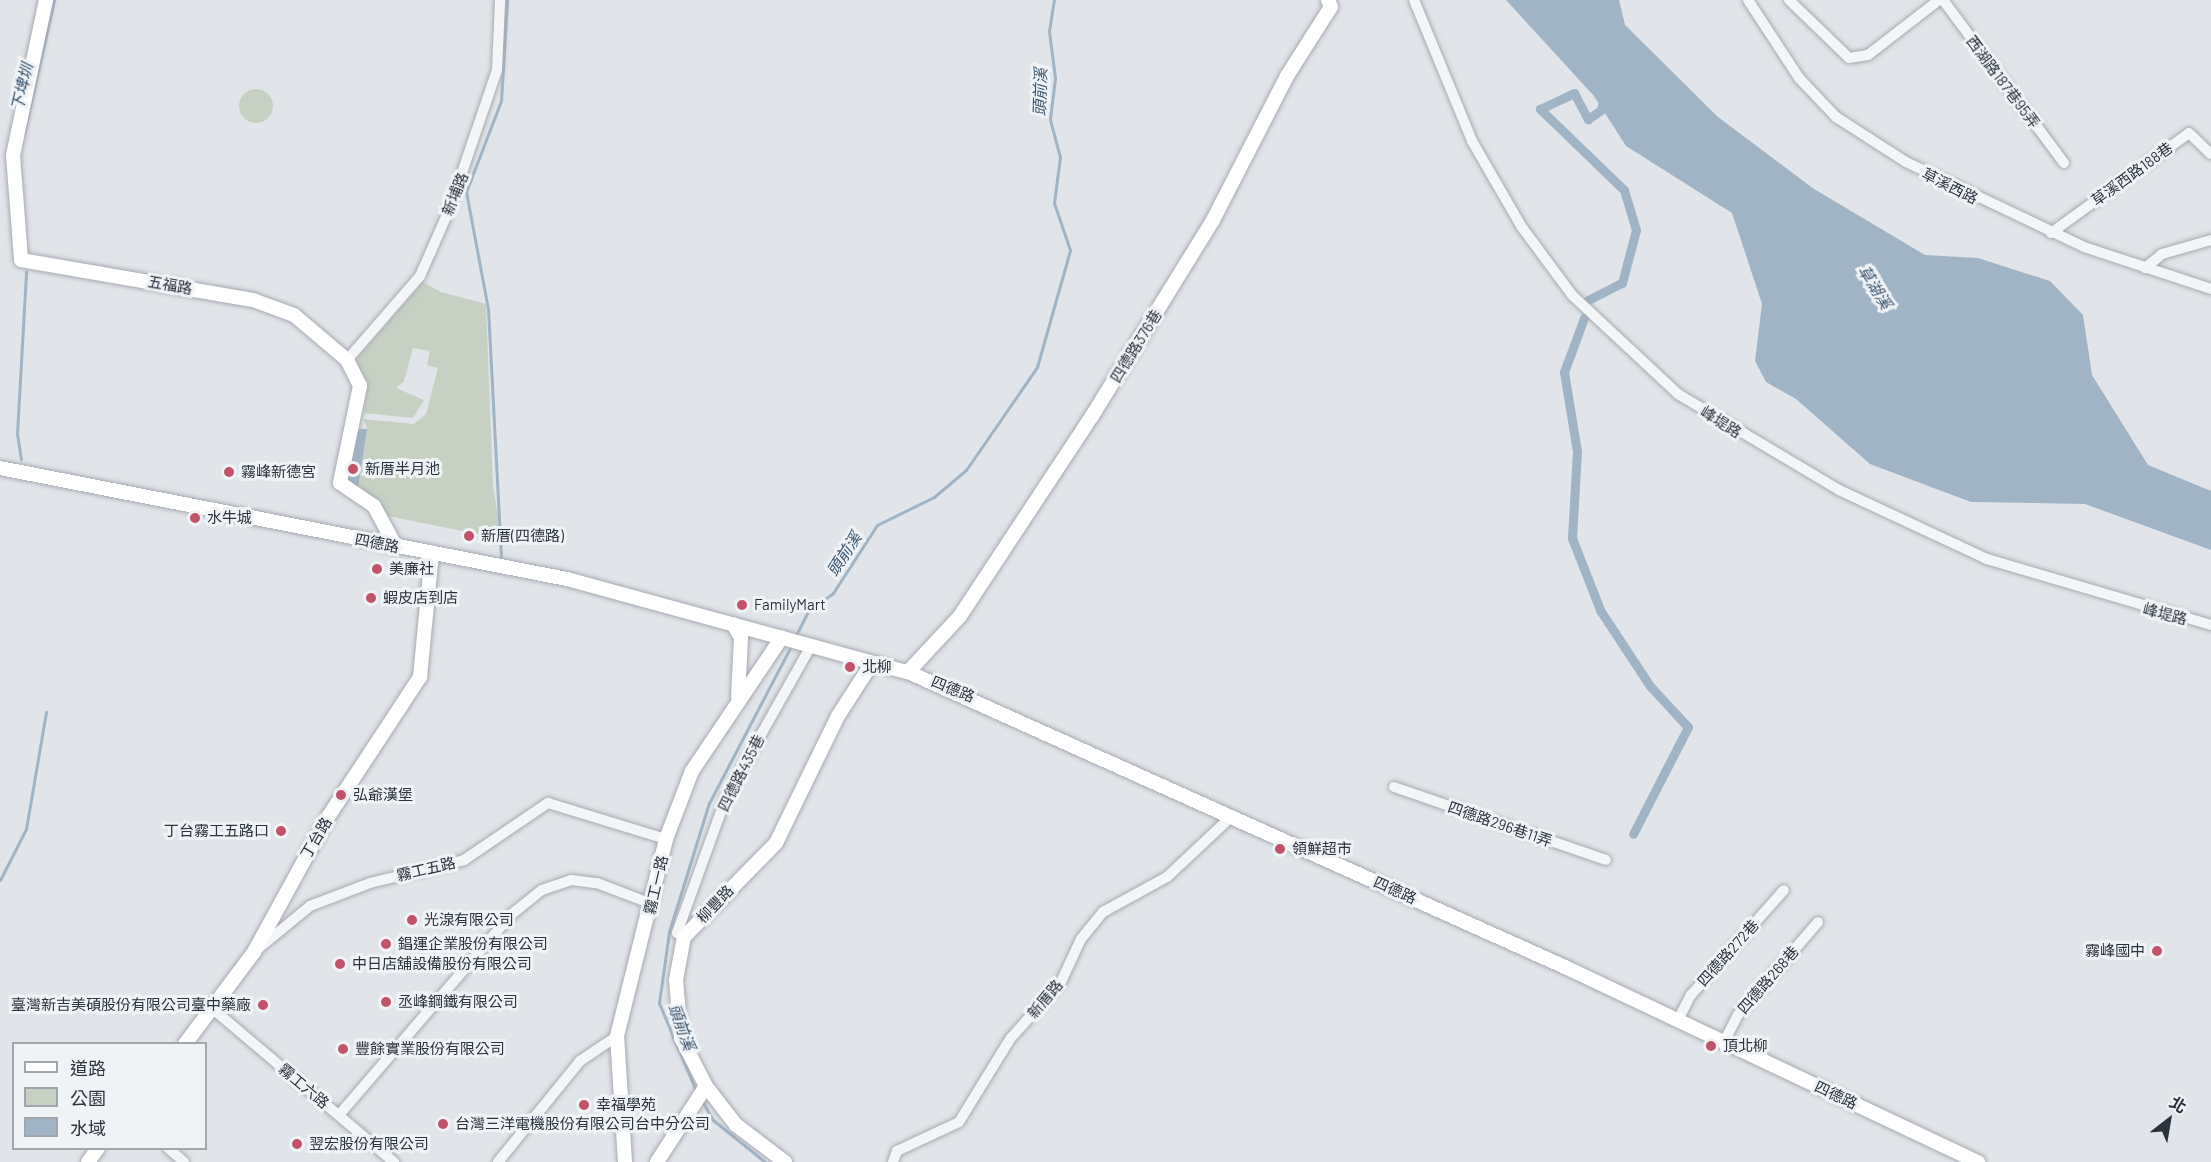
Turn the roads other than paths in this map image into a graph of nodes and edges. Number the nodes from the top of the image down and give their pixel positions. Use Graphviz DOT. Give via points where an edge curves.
graph roads {
  1 [pos="46,0"];
  2 [pos="500,0"];
  3 [pos="1414,0"];
  4 [pos="1748,0"];
  5 [pos="1789,0"];
  6 [pos="1941,0"];
  7 [pos="1331,2"];
  8 [pos="2211,154"];
  9 [pos="2064,163"];
  10 [pos="2051,233"];
  11 [pos="2211,240"];
  12 [pos="2145,268"];
  13 [pos="2211,290"];
  14 [pos="347,360"];
  15 [pos="0,468"];
  16 [pos="396,547"];
  17 [pos="432,553"];
  18 [pos="733,624"];
  19 [pos="2211,625"];
  20 [pos="785,638"];
  21 [pos="807,645"];
  22 [pos="872,663"];
  23 [pos="908,672"];
  24 [pos="738,700"];
  25 [pos="1394,787"];
  26 [pos="1231,817"];
  27 [pos="666,839"];
  28 [pos="1606,860"];
  29 [pos="1784,890"];
  30 [pos="652,904"];
  31 [pos="1818,922"];
  32 [pos="684,937"];
  33 [pos="254,952"];
  34 [pos="214,1010"];
  35 [pos="1678,1020"];
  36 [pos="617,1036"];
  37 [pos="187,1042"];
  38 [pos="1724,1042"];
  39 [pos="706,1086"];
  40 [pos="339,1115"];
  41 [pos="97,1150"];
  42 [pos="169,1150"];
  43 [pos="88,1162"];
  44 [pos="184,1162"];
  45 [pos="394,1162"];
  46 [pos="498,1162"];
  47 [pos="626,1162"];
  48 [pos="657,1162"];
  49 [pos="785,1162"];
  50 [pos="893,1162"];
  51 [pos="1978,1162"];
  1 -- 14 [label="street, 五福路" via="13,155 21,260 264,303 294,315"];
  2 -- 14 [label="street, 新埔路" via="495,80 450,208 420,276"];
  3 -- 19 [label="street, 峰堤路" via="1472,141 1521,226 1572,295 1678,394 1839,490 1987,559"];
  4 -- 10 [label="street, 草溪西路" via="1799,78 1836,117 1932,177"];
  5 -- 6 [label="street" via="1842,53 1858,58"];
  6 -- 9 [label="street, 西湖路187巷95弄"];
  7 -- 23 [label="street, 四德路376巷" via="1287,76 1213,220 1092,416 960,616"];
  8 -- 10 [label="street, 草溪西路188巷" via="2188,133"];
  10 -- 12 [label="street, 草溪西路"];
  11 -- 12 [label="street" via="2162,254"];
  12 -- 13 [label="street, 草溪西路"];
  14 -- 16 [label="street, 五福路" via="360,386 340,483 374,506"];
  15 -- 16 [label="street, 四德路"];
  16 -- 17 [label="street, 四德路"];
  17 -- 18 [label="street, 四德路" via="567,579"];
  17 -- 33 [label="street, 丁台路" via="420,677 328,817"];
  18 -- 20 [label="street, 四德路"];
  18 -- 24 [label="street" via="741,638"];
  20 -- 21 [label="street, 四德路"];
  20 -- 24 [label="street, 霧工一路"];
  21 -- 22 [label="street, 四德路"];
  21 -- 32 [label="street, 四德路435巷" via="727,795 678,933"];
  22 -- 23 [label="street, 四德路"];
  22 -- 32 [label="street, 柳豐路" via="838,716 776,843"];
  23 -- 26 [label="street, 四德路" via="964,693"];
  24 -- 27 [label="street, 霧工一路" via="692,771"];
  25 -- 28 [label="street, 四德路296巷11弄"];
  26 -- 35 [label="street, 四德路"];
  26 -- 50 [label="street, 新厝路" via="1167,877 1103,912 1081,939 1061,982 1010,1039 959,1122 897,1151"];
  27 -- 30 [label="street, 霧工一路"];
  27 -- 33 [label="street, 霧工五路" via="548,803 464,860 370,883 310,906"];
  29 -- 35 [label="street, 四德路272巷" via="1691,995"];
  30 -- 36 [label="street, 霧工一路"];
  30 -- 40 [label="street" via="597,884 571,880 542,890 512,914"];
  31 -- 38 [label="street, 四德路268巷" via="1737,1016"];
  32 -- 39 [label="street" via="676,1015"];
  33 -- 34 [label="street, 丁台路"];
  34 -- 37 [label="street, 丁台路"];
  34 -- 40 [label="street, 霧工六路"];
  35 -- 38 [label="street, 四德路"];
  36 -- 46 [label="street" via="580,1061"];
  36 -- 47 [label="street, 霧工一路"];
  38 -- 51 [label="street, 四德路"];
  39 -- 48 [label="street"];
  39 -- 49 [label="street" via="736,1125"];
  40 -- 45 [label="street, 霧工六路"];
  41 -- 43 [label="street"];
  42 -- 44 [label="street"];
}
